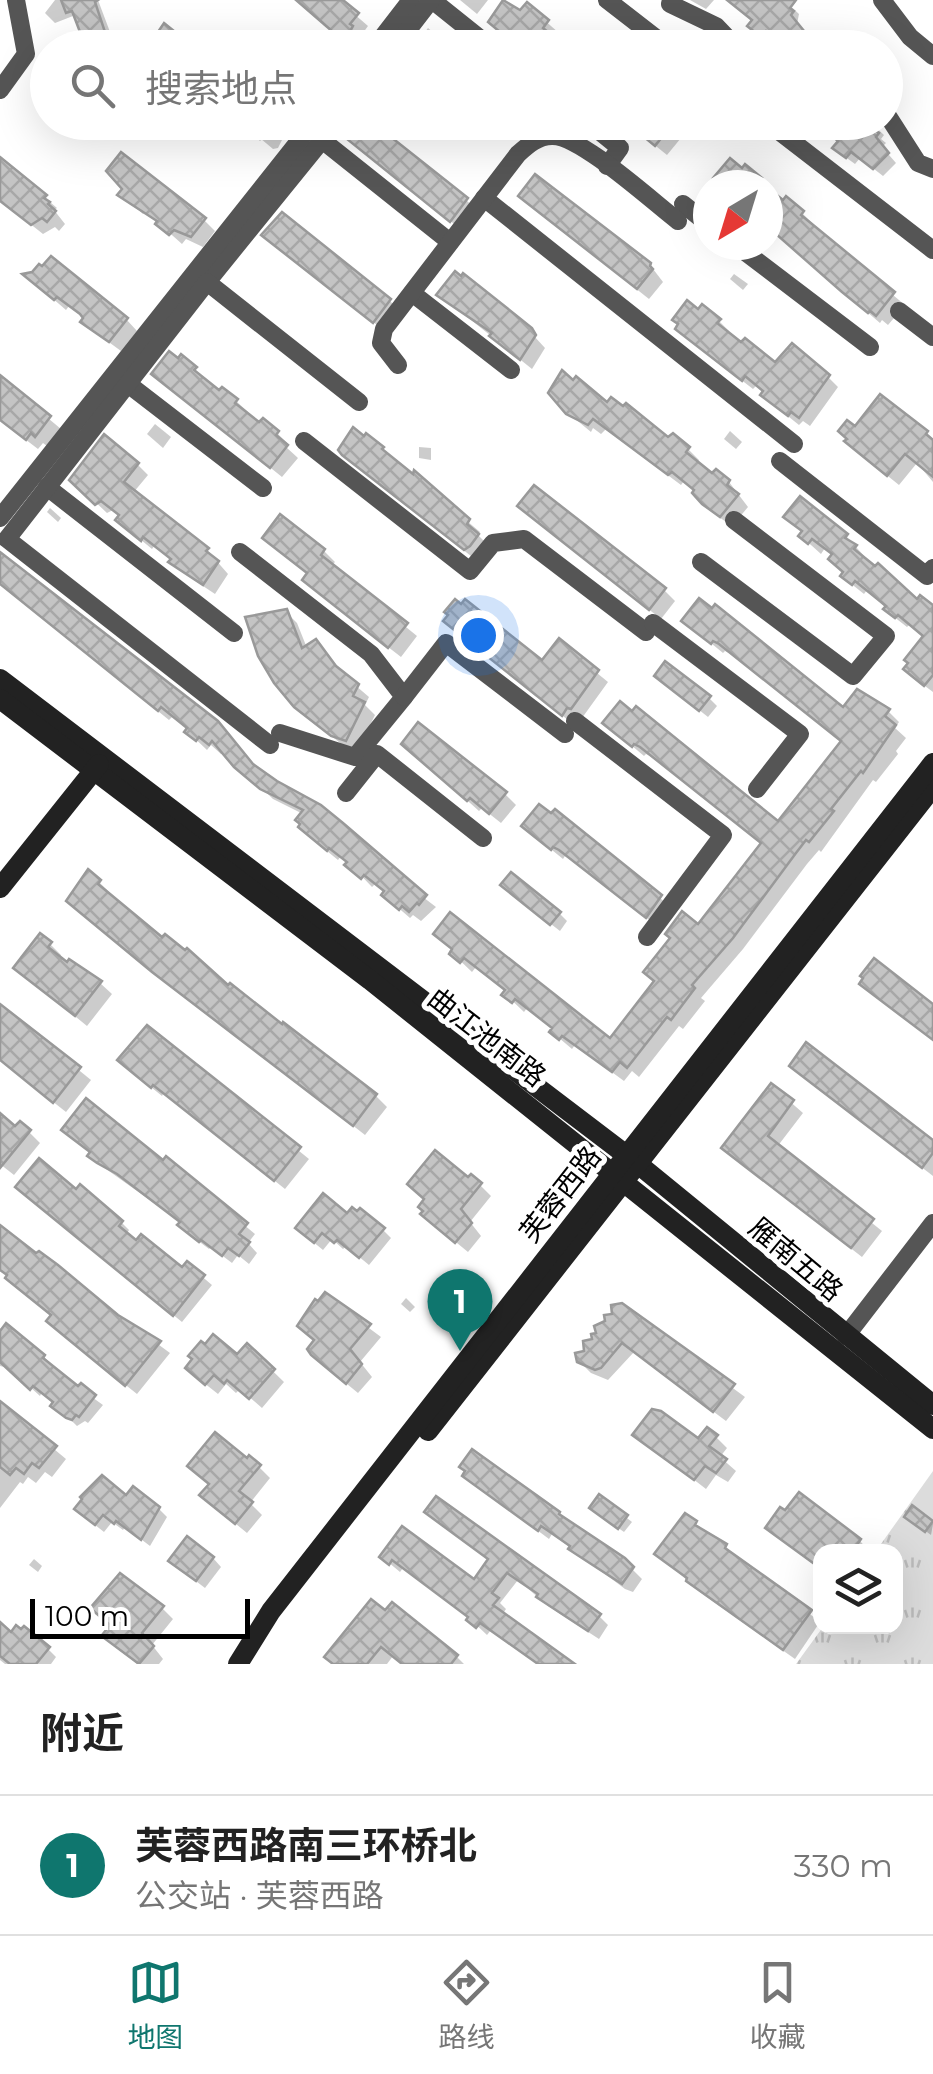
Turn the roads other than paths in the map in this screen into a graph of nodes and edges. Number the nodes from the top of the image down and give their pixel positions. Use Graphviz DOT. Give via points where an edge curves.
graph roads {
  1 [pos="16,0"];
  2 [pos="411,0"];
  3 [pos="431,0"];
  4 [pos="607,0"];
  5 [pos="671,0"];
  6 [pos="882,0"];
  7 [pos="388,30"];
  8 [pos="408,30"];
  9 [pos="469,30"];
  10 [pos="646,30"];
  11 [pos="720,30"];
  12 [pos="933,56"];
  13 [pos="0,90"];
  14 [pos="311,140"];
  15 [pos="311,140"];
  16 [pos="329,140"];
  17 [pos="534,140"];
  18 [pos="569,140"];
  19 [pos="610,140"];
  20 [pos="789,140"];
  21 [pos="903,140"];
  22 [pos="607,166"];
  23 [pos="933,169"];
  24 [pos="484,198"];
  25 [pos="693,218"];
  26 [pos="450,242"];
  27 [pos="933,250"];
  28 [pos="756,260"];
  29 [pos="207,282"];
  30 [pos="412,293"];
  31 [pos="899,311"];
  32 [pos="933,337"];
  33 [pos="870,348"];
  34 [pos="398,366"];
  35 [pos="511,370"];
  36 [pos="128,384"];
  37 [pos="359,402"];
  38 [pos="304,441"];
  39 [pos="794,444"];
  40 [pos="780,461"];
  41 [pos="48,487"];
  42 [pos="263,488"];
  43 [pos="0,518"];
  44 [pos="734,520"];
  45 [pos="240,552"];
  46 [pos="701,562"];
  47 [pos="933,568"];
  48 [pos="234,632"];
  49 [pos="0,680"];
  50 [pos="404,696"];
  51 [pos="0,699"];
  52 [pos="93,762"];
  53 [pos="933,763"];
  54 [pos="933,787"];
  55 [pos="757,789"];
  56 [pos="346,794"];
  57 [pos="483,838"];
  58 [pos="0,866"];
  59 [pos="0,888"];
  60 [pos="647,938"];
  61 [pos="625,1168"];
  62 [pos="933,1223"];
  63 [pos="846,1336"];
  64 [pos="933,1405"];
  65 [pos="933,1429"];
  66 [pos="238,1664"];
  67 [pos="252,1664"];
  1 -- 13 [label="street" via="26,54"];
  2 -- 7 [label="street"];
  3 -- 8 [label="street"];
  3 -- 9 [label="street"];
  4 -- 10 [label="street"];
  5 -- 11 [label="street"];
  6 -- 12 [label="street"];
  14 -- 29 [label="street"];
  15 -- 43 [label="street"];
  16 -- 26 [label="street"];
  17 -- 24 [label="street"];
  18 -- 22 [label="street"];
  19 -- 22 [label="street" via="620,148"];
  20 -- 27 [label="street"];
  21 -- 23 [label="street" via="918,163"];
  22 -- 25 [label="street"];
  24 -- 26 [label="street"];
  24 -- 39 [label="street"];
  26 -- 30 [label="street"];
  28 -- 33 [label="street"];
  29 -- 36 [label="street"];
  29 -- 37 [label="street"];
  30 -- 34 [label="street" via="381,343"];
  30 -- 35 [label="street"];
  31 -- 32 [label="street"];
  36 -- 41 [label="street"];
  36 -- 42 [label="street"];
  38 -- 55 [label="street" via="470,571 493,543 524,539 800,734"];
  40 -- 47 [label="street" via="927,576"];
  41 -- 48 [label="street"];
  41 -- 50 [label="street" via="7,540 275,739 354,757"];
  44 -- 46 [label="street" via="886,636 853,676"];
  45 -- 50 [label="street" via="371,654"];
  49 -- 52 [label="main road, 曲江池南路"];
  50 -- 60 [label="street" via="446,644 723,836"];
  51 -- 52 [label="main road, 曲江池南路"];
  52 -- 58 [label="main road"];
  52 -- 59 [label="main road"];
  52 -- 61 [label="main road, 曲江池南路"];
  53 -- 61 [label="main road, 芙蓉西路"];
  54 -- 61 [label="main road, 芙蓉西路"];
  56 -- 57 [label="street" via="377,754"];
  61 -- 63 [label="main road, 雁南五路"];
  61 -- 65 [label="main road, 曲江池南路"];
  61 -- 66 [label="main road, 芙蓉西路" via="270,1611"];
  61 -- 67 [label="main road, 芙蓉西路" via="279,1619"];
  62 -- 63 [label="street"];
  63 -- 64 [label="main road, 雁南五路"];
}
